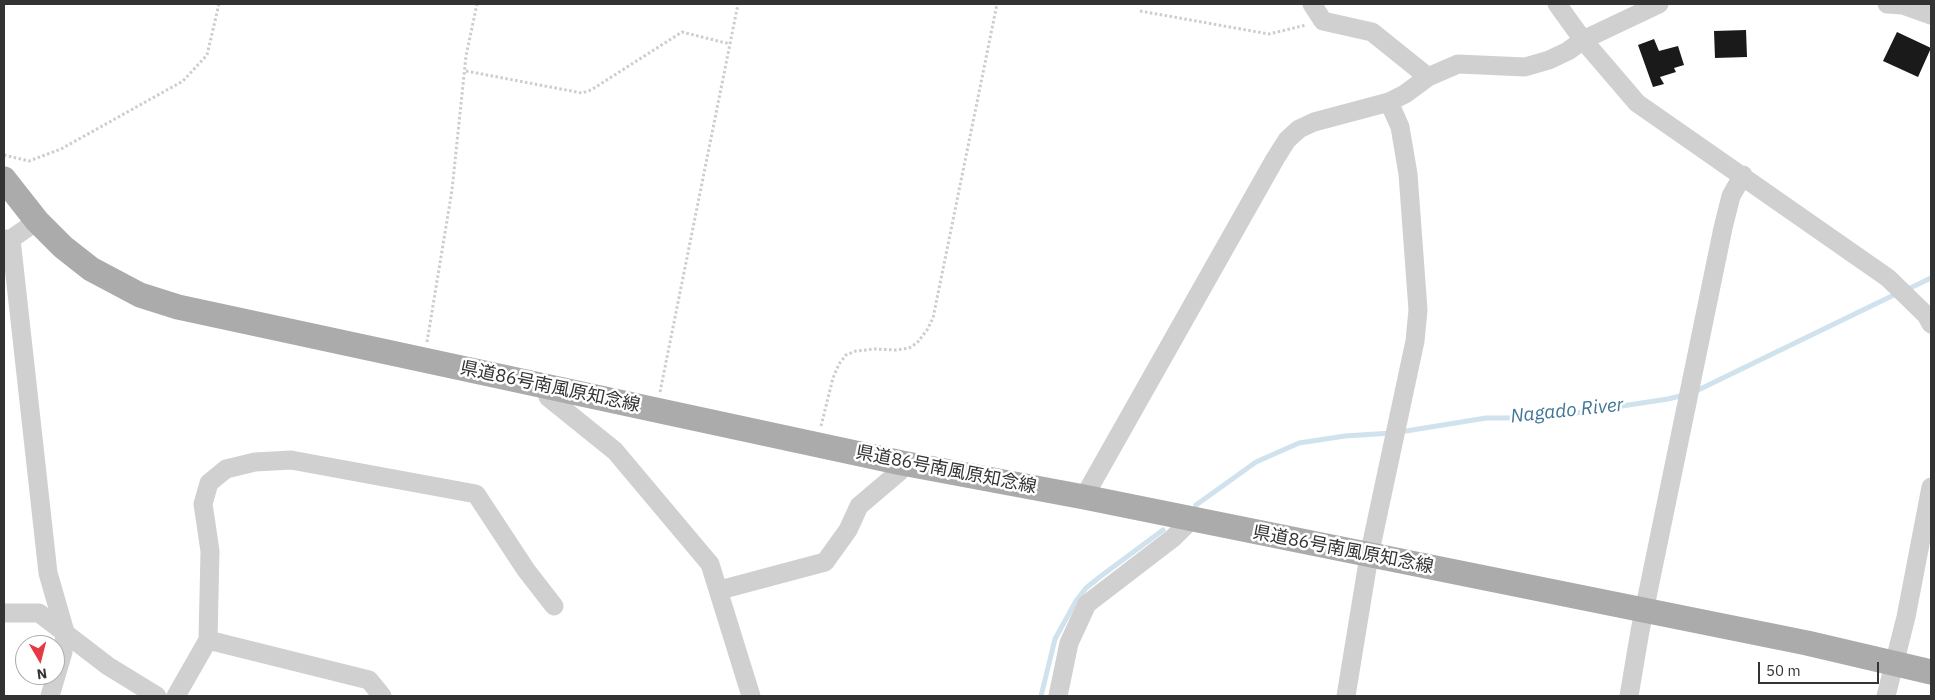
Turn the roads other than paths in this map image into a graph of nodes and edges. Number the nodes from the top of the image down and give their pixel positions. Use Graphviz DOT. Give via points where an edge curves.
graph roads {
  1 [pos="1312,4"];
  2 [pos="1558,4"];
  3 [pos="1659,4"];
  4 [pos="1887,4"];
  5 [pos="1931,15"];
  6 [pos="1583,40"];
  7 [pos="1428,77"];
  8 [pos="1388,102"];
  9 [pos="1743,175"];
  10 [pos="4,179"];
  11 [pos="37,221"];
  12 [pos="8,239"];
  13 [pos="1931,324"];
  14 [pos="545,385"];
  15 [pos="902,463"];
  16 [pos="1931,487"];
  17 [pos="1084,497"];
  18 [pos="1191,520"];
  19 [pos="1369,556"];
  20 [pos="720,590"];
  21 [pos="554,606"];
  22 [pos="1644,611"];
  23 [pos="4,613"];
  24 [pos="65,632"];
  25 [pos="208,640"];
  26 [pos="1894,662"];
  27 [pos="1931,672"];
  28 [pos="50,696"];
  29 [pos="157,696"];
  30 [pos="176,696"];
  31 [pos="382,696"];
  32 [pos="751,696"];
  33 [pos="1058,696"];
  34 [pos="1346,696"];
  35 [pos="1629,696"];
  36 [pos="1886,696"];
  1 -- 7 [label="street" via="1323,21 1372,32"];
  2 -- 6 [label="street"];
  3 -- 6 [label="street"];
  4 -- 5 [label="street"];
  6 -- 7 [label="street" via="1549,60 1525,68 1458,64"];
  6 -- 9 [label="street" via="1637,103"];
  7 -- 8 [label="street"];
  8 -- 17 [label="street" via="1314,122 1287,140"];
  8 -- 19 [label="street" via="1400,127 1408,174 1418,310 1413,351"];
  9 -- 13 [label="street" via="1888,278"];
  9 -- 22 [label="street" via="1731,196 1723,228"];
  10 -- 11 [label="main road, 県道86号南風原知念線"];
  11 -- 12 [label="street"];
  11 -- 14 [label="main road, 県道86号南風原知念線" via="91,269 140,295 178,307"];
  12 -- 24 [label="street" via="48,573"];
  14 -- 15 [label="main road, 県道86号南風原知念線"];
  14 -- 20 [label="street" via="548,397 615,451 710,564"];
  15 -- 17 [label="main road, 県道86号南風原知念線"];
  15 -- 20 [label="street" via="899,472 859,506 848,530 825,562"];
  16 -- 26 [label="street"];
  17 -- 18 [label="main road, 県道86号南風原知念線"];
  18 -- 19 [label="main road, 県道86号南風原知念線"];
  18 -- 33 [label="street" via="1173,538 1087,604 1069,643"];
  19 -- 22 [label="main road, 県道86号南風原知念線"];
  19 -- 34 [label="street"];
  20 -- 32 [label="street"];
  21 -- 25 [label="street" via="476,494 291,460 255,462 226,469 209,483 203,504 210,551"];
  22 -- 26 [label="main road, 県道86号南風原知念線"];
  22 -- 35 [label="street"];
  23 -- 24 [label="street" via="39,613"];
  24 -- 28 [label="street" via="63,652"];
  24 -- 29 [label="street" via="108,666"];
  25 -- 30 [label="street"];
  25 -- 31 [label="street" via="369,680"];
  26 -- 27 [label="main road, 県道86号南風原知念線"];
  26 -- 36 [label="street"];
}
